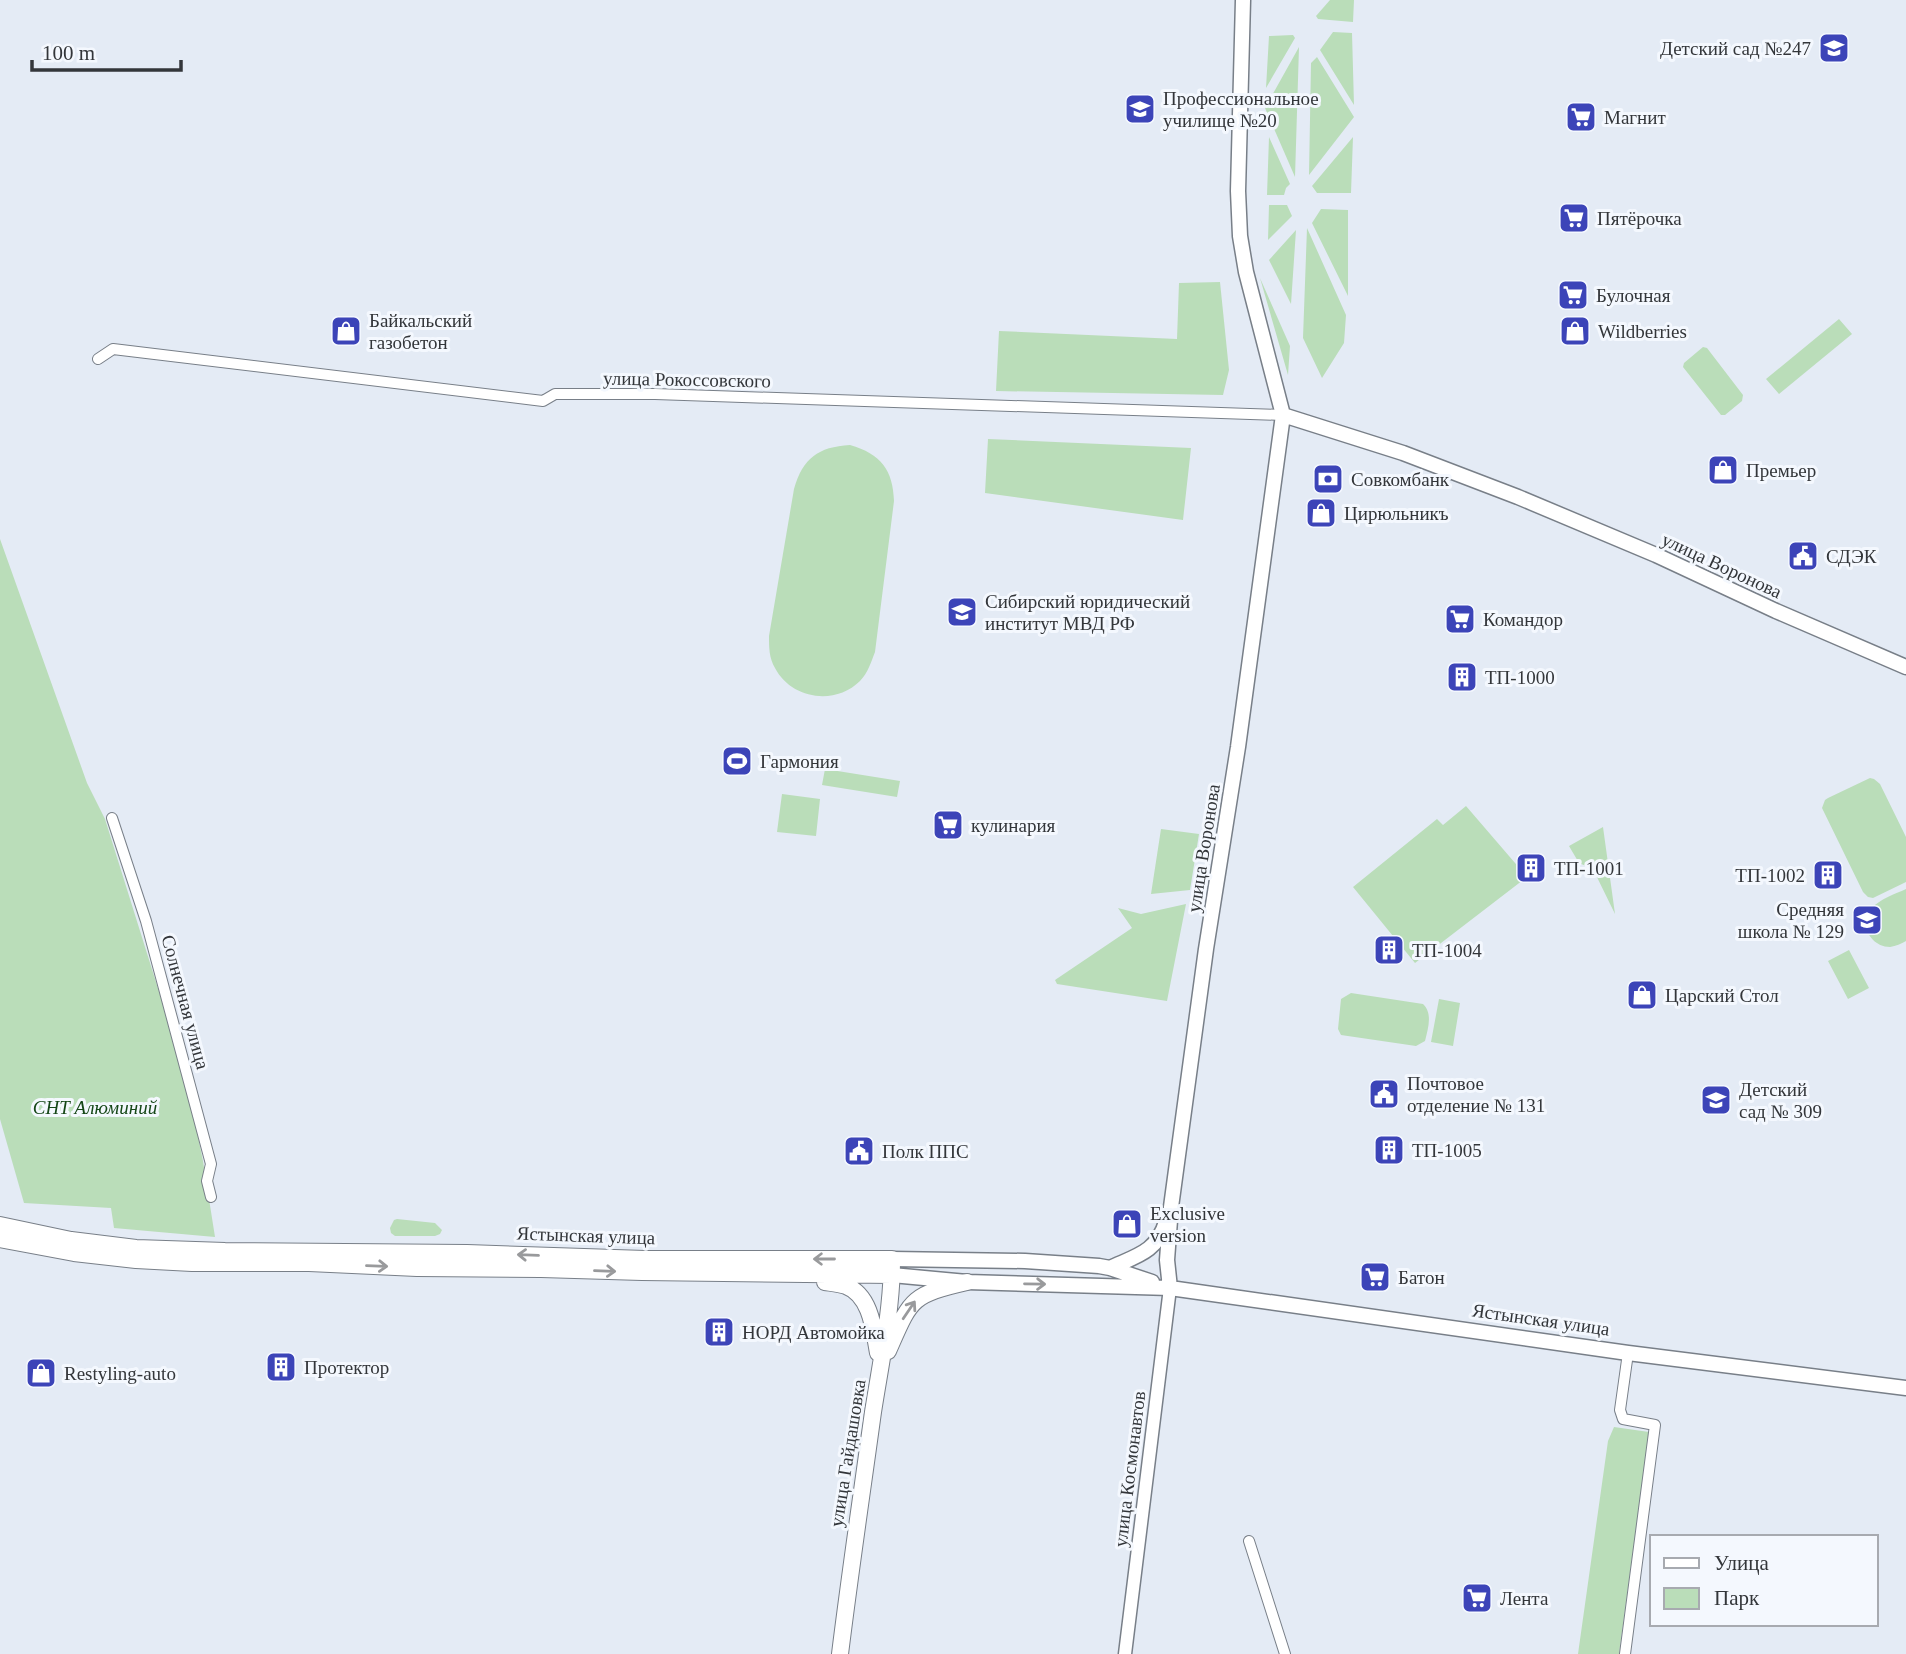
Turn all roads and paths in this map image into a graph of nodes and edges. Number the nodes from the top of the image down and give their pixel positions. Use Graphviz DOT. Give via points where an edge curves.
graph roads {
  1 [pos="1243,0"];
  2 [pos="98,359"];
  3 [pos="1283,415"];
  4 [pos="1906,667"];
  5 [pos="112,818"];
  6 [pos="211,1197"];
  7 [pos="1171,1207"];
  8 [pos="0,1225"];
  9 [pos="0,1239"];
  10 [pos="892,1267"];
  11 [pos="1110,1268"];
  12 [pos="780,1274"];
  13 [pos="967,1282"];
  14 [pos="1170,1288"];
  15 [pos="1628,1353"];
  16 [pos="881,1369"];
  17 [pos="1906,1388"];
  18 [pos="1249,1541"];
  19 [pos="839,1654"];
  20 [pos="1125,1654"];
  21 [pos="1285,1654"];
  22 [pos="1625,1654"];
  1 -- 3 [label="main road, улица Воронова" via="1240,236"];
  2 -- 3 [label="street, улица Рокоссовского" via="113,349 543,401 555,394 655,394"];
  3 -- 4 [label="main road, улица Воронова" via="1409,455 1518,497"];
  3 -- 7 [label="main road, улица Воронова"];
  5 -- 6 [label="street, Солнечная улица" via="185,1064 211,1164 207,1181"];
  7 -- 11 [label="main road" via="1153,1246"];
  7 -- 14 [label="main road, улица Воронова"];
  10 -- 8 [label="main road, Ястынская улица, one-way" via="136,1248"];
  9 -- 12 [label="main road, Ястынская улица, one-way" via="74,1253 192,1263"];
  10 -- 11 [label="main road, Ястынская улица" via="1025,1261"];
  10 -- 12 [label="main road, Ястынская улица"];
  10 -- 13 [label="main road, Ястынская улица"];
  10 -- 16 [label="main road, улица Гайдашовка"];
  11 -- 14 [label="main road, Ястынская улица"];
  12 -- 16 [label="main road" via="848,1286 862,1298"];
  13 -- 14 [label="main road, Ястынская улица, one-way"];
  16 -- 13 [label="main road, one-way" via="912,1302 937,1289"];
  14 -- 15 [label="main road, Ястынская улица"];
  14 -- 20 [label="street, улица Космонавтов"];
  15 -- 17 [label="main road, Ястынская улица"];
  15 -- 22 [label="street" via="1619,1410 1623,1419 1655,1425"];
  16 -- 19 [label="main road, улица Гайдашовка"];
  18 -- 21 [label="street"];
}
